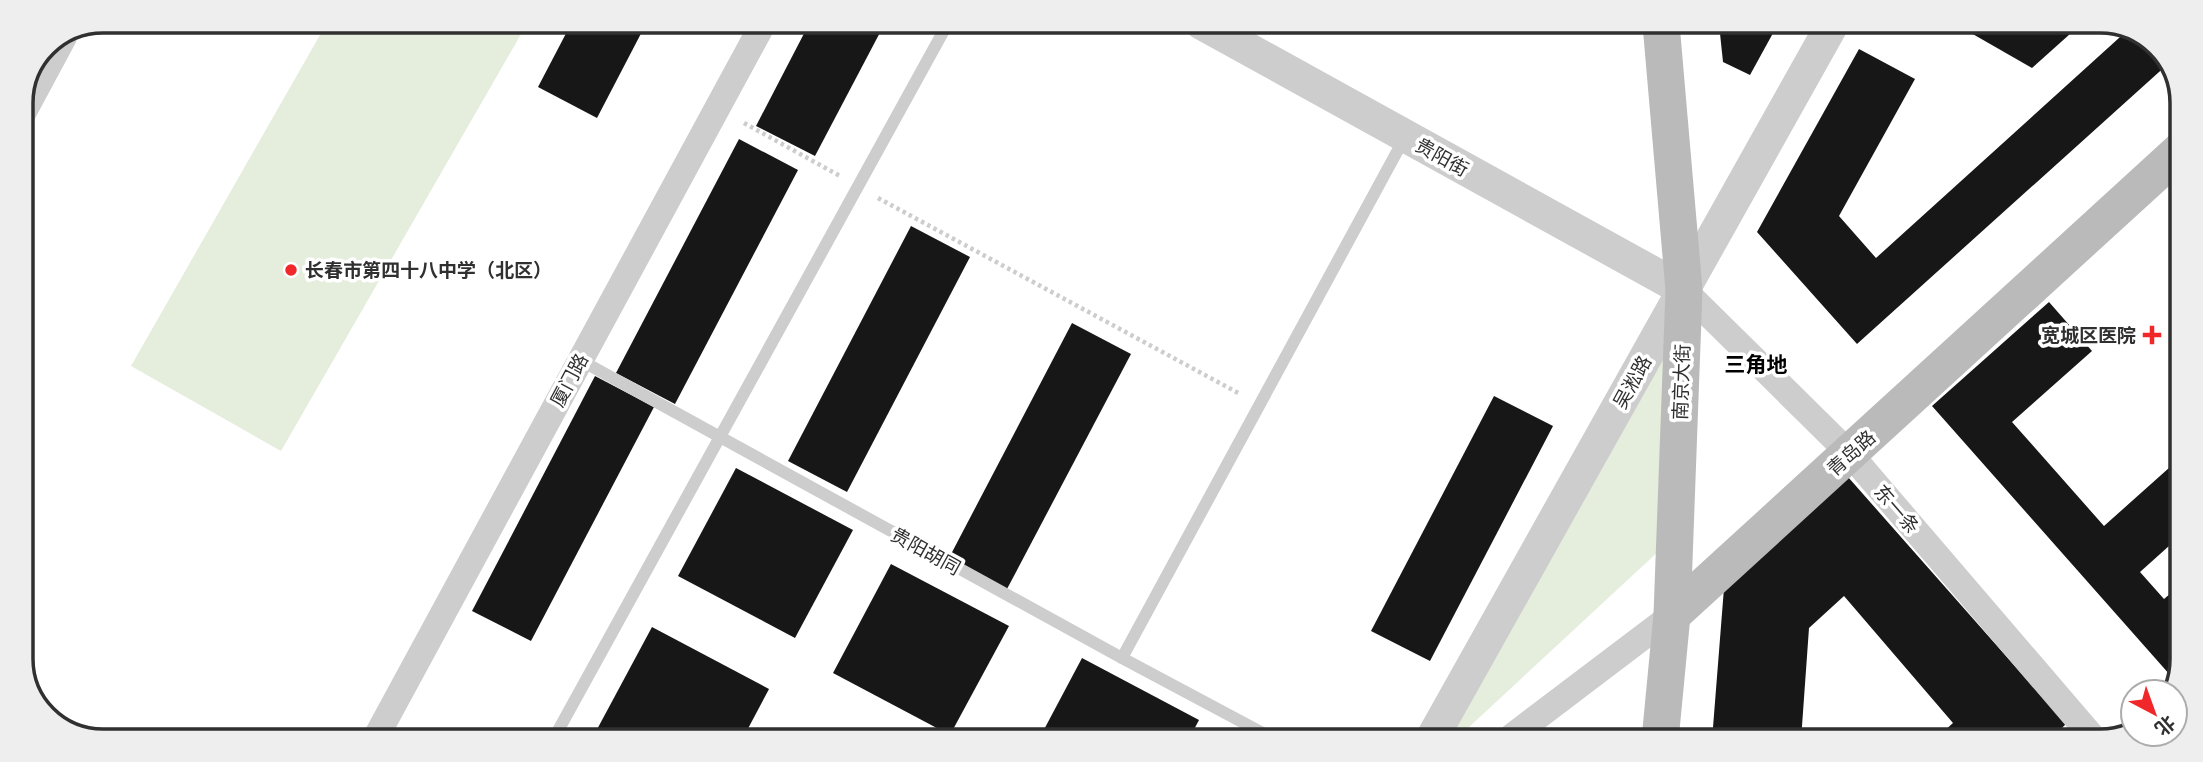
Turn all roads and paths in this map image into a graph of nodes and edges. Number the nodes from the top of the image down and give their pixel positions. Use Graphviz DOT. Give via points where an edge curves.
graph roads {
  1 [pos="758,33"];
  2 [pos="943,33"];
  3 [pos="1219,33"];
  4 [pos="1662,33"];
  5 [pos="1828,33"];
  6 [pos="718,108"];
  7 [pos="1405,136"];
  8 [pos="2170,160"];
  9 [pos="859,187"];
  10 [pos="1684,290"];
  11 [pos="580,360"];
  12 [pos="1259,404"];
  13 [pos="718,438"];
  14 [pos="1850,454"];
  15 [pos="1672,615"];
  16 [pos="1122,658"];
  17 [pos="380,729"];
  18 [pos="559,729"];
  19 [pos="1255,729"];
  20 [pos="1437,729"];
  21 [pos="1522,729"];
  22 [pos="1661,729"];
  23 [pos="2086,729"];
  1 -- 6 [label="street, 厦门路"];
  2 -- 9 [label="lane"];
  3 -- 7 [label="street, 贵阳街"];
  4 -- 10 [label="main road, 南京大街"];
  5 -- 10 [label="street, 吴淞路"];
  6 -- 9 [label="path"];
  6 -- 11 [label="street, 厦门路"];
  7 -- 10 [label="street, 贵阳街"];
  7 -- 12 [label="lane"];
  8 -- 14 [label="main road, 青岛路"];
  9 -- 12 [label="path"];
  9 -- 13 [label="lane"];
  10 -- 14 [label="street, 东一条"];
  10 -- 15 [label="main road, 南京大街"];
  10 -- 20 [label="street, 吴淞路"];
  11 -- 13 [label="lane, 贵阳胡同"];
  11 -- 17 [label="street, 厦门路"];
  12 -- 16 [label="lane"];
  13 -- 16 [label="lane, 贵阳胡同"];
  13 -- 18 [label="lane"];
  14 -- 15 [label="main road, 青岛路"];
  14 -- 23 [label="street, 东一条"];
  15 -- 21 [label="street, 青岛路"];
  15 -- 22 [label="main road, 南京大街"];
  16 -- 19 [label="lane, 贵阳胡同"];
}
